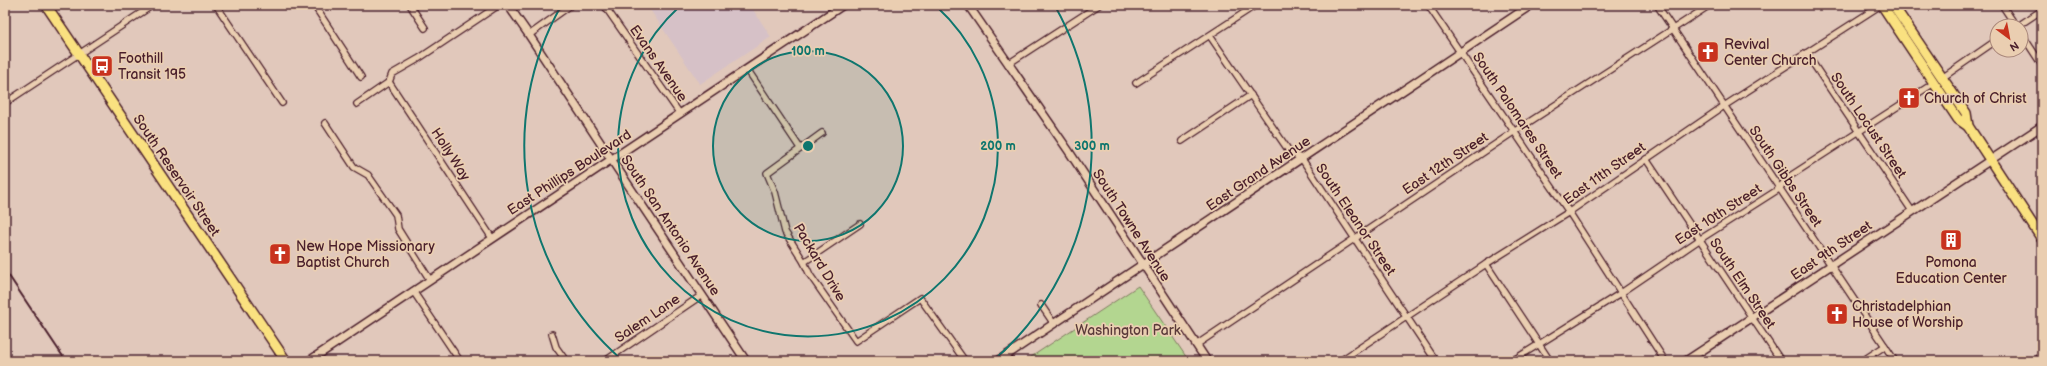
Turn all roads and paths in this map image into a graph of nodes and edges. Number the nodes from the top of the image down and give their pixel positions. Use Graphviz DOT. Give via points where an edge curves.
graph roads {
  1 [pos="46,5"];
  2 [pos="153,5"];
  3 [pos="216,5"];
  4 [pos="314,5"];
  5 [pos="410,5"];
  6 [pos="499,5"];
  7 [pos="508,5"];
  8 [pos="571,5"];
  9 [pos="604,5"];
  10 [pos="843,5"];
  11 [pos="968,5"];
  12 [pos="1099,5"];
  13 [pos="1256,5"];
  14 [pos="1428,5"];
  15 [pos="1531,5"];
  16 [pos="1657,5"];
  17 [pos="1710,5"];
  18 [pos="1881,5"];
  19 [pos="1893,5"];
  20 [pos="2002,5"];
  21 [pos="2042,10"];
  22 [pos="2011,18"];
  23 [pos="2029,18"];
  24 [pos="425,28"];
  25 [pos="1673,29"];
  26 [pos="529,34"];
  27 [pos="1210,36"];
  28 [pos="2029,45"];
  29 [pos="1989,46"];
  30 [pos="1460,52"];
  31 [pos="78,53"];
  32 [pos="1806,53"];
  33 [pos="1008,64"];
  34 [pos="2042,65"];
  35 [pos="747,69"];
  36 [pos="361,77"];
  37 [pos="1938,81"];
  38 [pos="390,82"];
  39 [pos="1136,83"];
  40 [pos="1252,95"];
  41 [pos="5,103"];
  42 [pos="282,103"];
  43 [pos="357,104"];
  44 [pos="1724,106"];
  45 [pos="680,114"];
  46 [pos="325,123"];
  47 [pos="2042,126"];
  48 [pos="1515,131"];
  49 [pos="1859,132"];
  50 [pos="822,133"];
  51 [pos="1182,141"];
  52 [pos="800,148"];
  53 [pos="611,159"];
  54 [pos="1302,159"];
  55 [pos="1646,159"];
  56 [pos="1991,160"];
  57 [pos="1779,189"];
  58 [pos="1912,211"];
  59 [pos="1569,212"];
  60 [pos="860,224"];
  61 [pos="492,238"];
  62 [pos="1355,239"];
  63 [pos="2042,239"];
  64 [pos="1699,240"];
  65 [pos="804,262"];
  66 [pos="1486,264"];
  67 [pos="1832,265"];
  68 [pos="1144,266"];
  69 [pos="430,280"];
  70 [pos="413,291"];
  71 [pos="1621,293"];
  72 [pos="702,295"];
  73 [pos="1041,304"];
  74 [pos="1408,316"];
  75 [pos="1752,319"];
  76 [pos="1054,324"];
  77 [pos="552,334"];
  78 [pos="1538,343"];
  79 [pos="1196,345"];
  80 [pos="1885,346"];
  81 [pos="2042,355"];
  82 [pos="286,361"];
  83 [pos="309,361"];
  84 [pos="460,361"];
  85 [pos="566,361"];
  86 [pos="605,361"];
  87 [pos="746,361"];
  88 [pos="965,361"];
  89 [pos="998,361"];
  90 [pos="1207,361"];
  91 [pos="1340,361"];
  92 [pos="1436,361"];
  93 [pos="1512,361"];
  94 [pos="1550,361"];
  95 [pos="1665,361"];
  96 [pos="1686,361"];
  97 [pos="1781,361"];
  98 [pos="1862,361"];
  99 [pos="1895,361"];
  100 [pos="2034,361"];
  1 -- 31 [label="main road, South Reservoir Street"];
  2 -- 31 [label="street"];
  3 -- 42 [label="street"];
  4 -- 36 [label="street"];
  5 -- 24 [label="street"];
  6 -- 38 [label="street" via="392,74"];
  7 -- 26 [label="street, South San Antonio Avenue"];
  8 -- 26 [label="street"];
  9 -- 45 [label="street, Evans Avenue"];
  10 -- 35 [label="street, East Phillips Boulevard"];
  11 -- 33 [label="street, South Towne Avenue"];
  12 -- 33 [label="street"];
  13 -- 27 [label="street"];
  14 -- 30 [label="street, South Palomares Street"];
  15 -- 30 [label="street, East Grand Avenue"];
  16 -- 25 [label="street, South Gibbs Street"];
  17 -- 25 [label="street, East 12th Street"];
  18 -- 32 [label="street, East 11th Street"];
  18 -- 37 [label="main road"];
  19 -- 37 [label="main road"];
  20 -- 22 [label="street"];
  21 -- 23 [label="street"];
  25 -- 44 [label="street, South Gibbs Street"];
  25 -- 48 [label="street, East 12th Street"];
  26 -- 53 [label="street, South San Antonio Avenue"];
  27 -- 39 [label="street"];
  27 -- 40 [label="street, South Eleanor Street"];
  28 -- 34 [label="street"];
  29 -- 37 [label="street, East 10th Street"];
  30 -- 48 [label="street, South Palomares Street"];
  30 -- 54 [label="street, East Grand Avenue"];
  31 -- 41 [label="street"];
  31 -- 82 [label="main road, South Reservoir Street"];
  32 -- 44 [label="street, East 11th Street"];
  32 -- 49 [label="street, South Locust Street"];
  33 -- 68 [label="street, South Towne Avenue"];
  35 -- 45 [label="street, East Phillips Boulevard"];
  35 -- 52 [label="street"];
  37 -- 49 [label="street, East 10th Street"];
  37 -- 56 [label="main road" via="1958,119 1968,126"];
  38 -- 43 [label="street"];
  38 -- 61 [label="street, Holly Way"];
  40 -- 51 [label="street"];
  40 -- 54 [label="street, South Eleanor Street" via="1289,151"];
  44 -- 55 [label="street, East 11th Street"];
  44 -- 57 [label="street, South Gibbs Street"];
  45 -- 53 [label="street, East Phillips Boulevard"];
  46 -- 69 [label="street" via="354,167 368,175 396,215 398,229"];
  47 -- 56 [label="street, East 9th Street"];
  48 -- 59 [label="street, South Palomares Street"];
  48 -- 62 [label="street, East 12th Street"];
  49 -- 57 [label="street, East 10th Street" via="1787,178"];
  49 -- 58 [label="street, South Locust Street"];
  50 -- 52 [label="street"];
  52 -- 65 [label="street, Packard Drive" via="767,173 775,192 785,232"];
  53 -- 61 [label="street, East Phillips Boulevard"];
  53 -- 72 [label="street, South San Antonio Avenue"];
  54 -- 62 [label="street, South Eleanor Street"];
  54 -- 68 [label="street, East Grand Avenue"];
  55 -- 59 [label="street, East 11th Street"];
  55 -- 64 [label="street, South Elm Street"];
  56 -- 58 [label="street, East 9th Street"];
  56 -- 63 [label="main road"];
  57 -- 64 [label="street, East 10th Street"];
  57 -- 67 [label="street, South Gibbs Street"];
  58 -- 67 [label="street, East 9th Street"];
  59 -- 66 [label="street, East 11th Street"];
  59 -- 71 [label="street, South Palomares Street"];
  60 -- 65 [label="street"];
  61 -- 69 [label="street, East Phillips Boulevard"];
  62 -- 74 [label="street, South Eleanor Street"];
  62 -- 79 [label="street, East 12th Street"];
  64 -- 71 [label="street, East 10th Street"];
  64 -- 75 [label="street, South Elm Street"];
  65 -- 88 [label="street, Packard Drive" via="810,275 856,340 920,298"];
  66 -- 74 [label="street, East 11th Street"];
  66 -- 78 [label="street"];
  67 -- 75 [label="street, East 9th Street"];
  67 -- 80 [label="street, South Gibbs Street"];
  68 -- 76 [label="street, East Grand Avenue"];
  68 -- 79 [label="street, South Towne Avenue"];
  69 -- 70 [label="street, East Phillips Boulevard"];
  70 -- 83 [label="street, East Phillips Boulevard"];
  70 -- 84 [label="street"];
  71 -- 78 [label="street, East 10th Street"];
  71 -- 95 [label="street, South Palomares Street"];
  72 -- 86 [label="street, Salem Lane"];
  72 -- 87 [label="street, South San Antonio Avenue"];
  73 -- 76 [label="street"];
  74 -- 91 [label="street, East 11th Street"];
  74 -- 92 [label="street, South Eleanor Street"];
  75 -- 96 [label="street, East 9th Street"];
  75 -- 97 [label="street, South Elm Street"];
  76 -- 89 [label="street, East Grand Avenue"];
  77 -- 85 [label="street" via="556,347"];
  78 -- 93 [label="street, East 10th Street"];
  78 -- 94 [label="street"];
  79 -- 90 [label="street, South Towne Avenue"];
  80 -- 98 [label="street"];
  80 -- 99 [label="street, South Gibbs Street"];
  81 -- 100 [label="street"];
}
